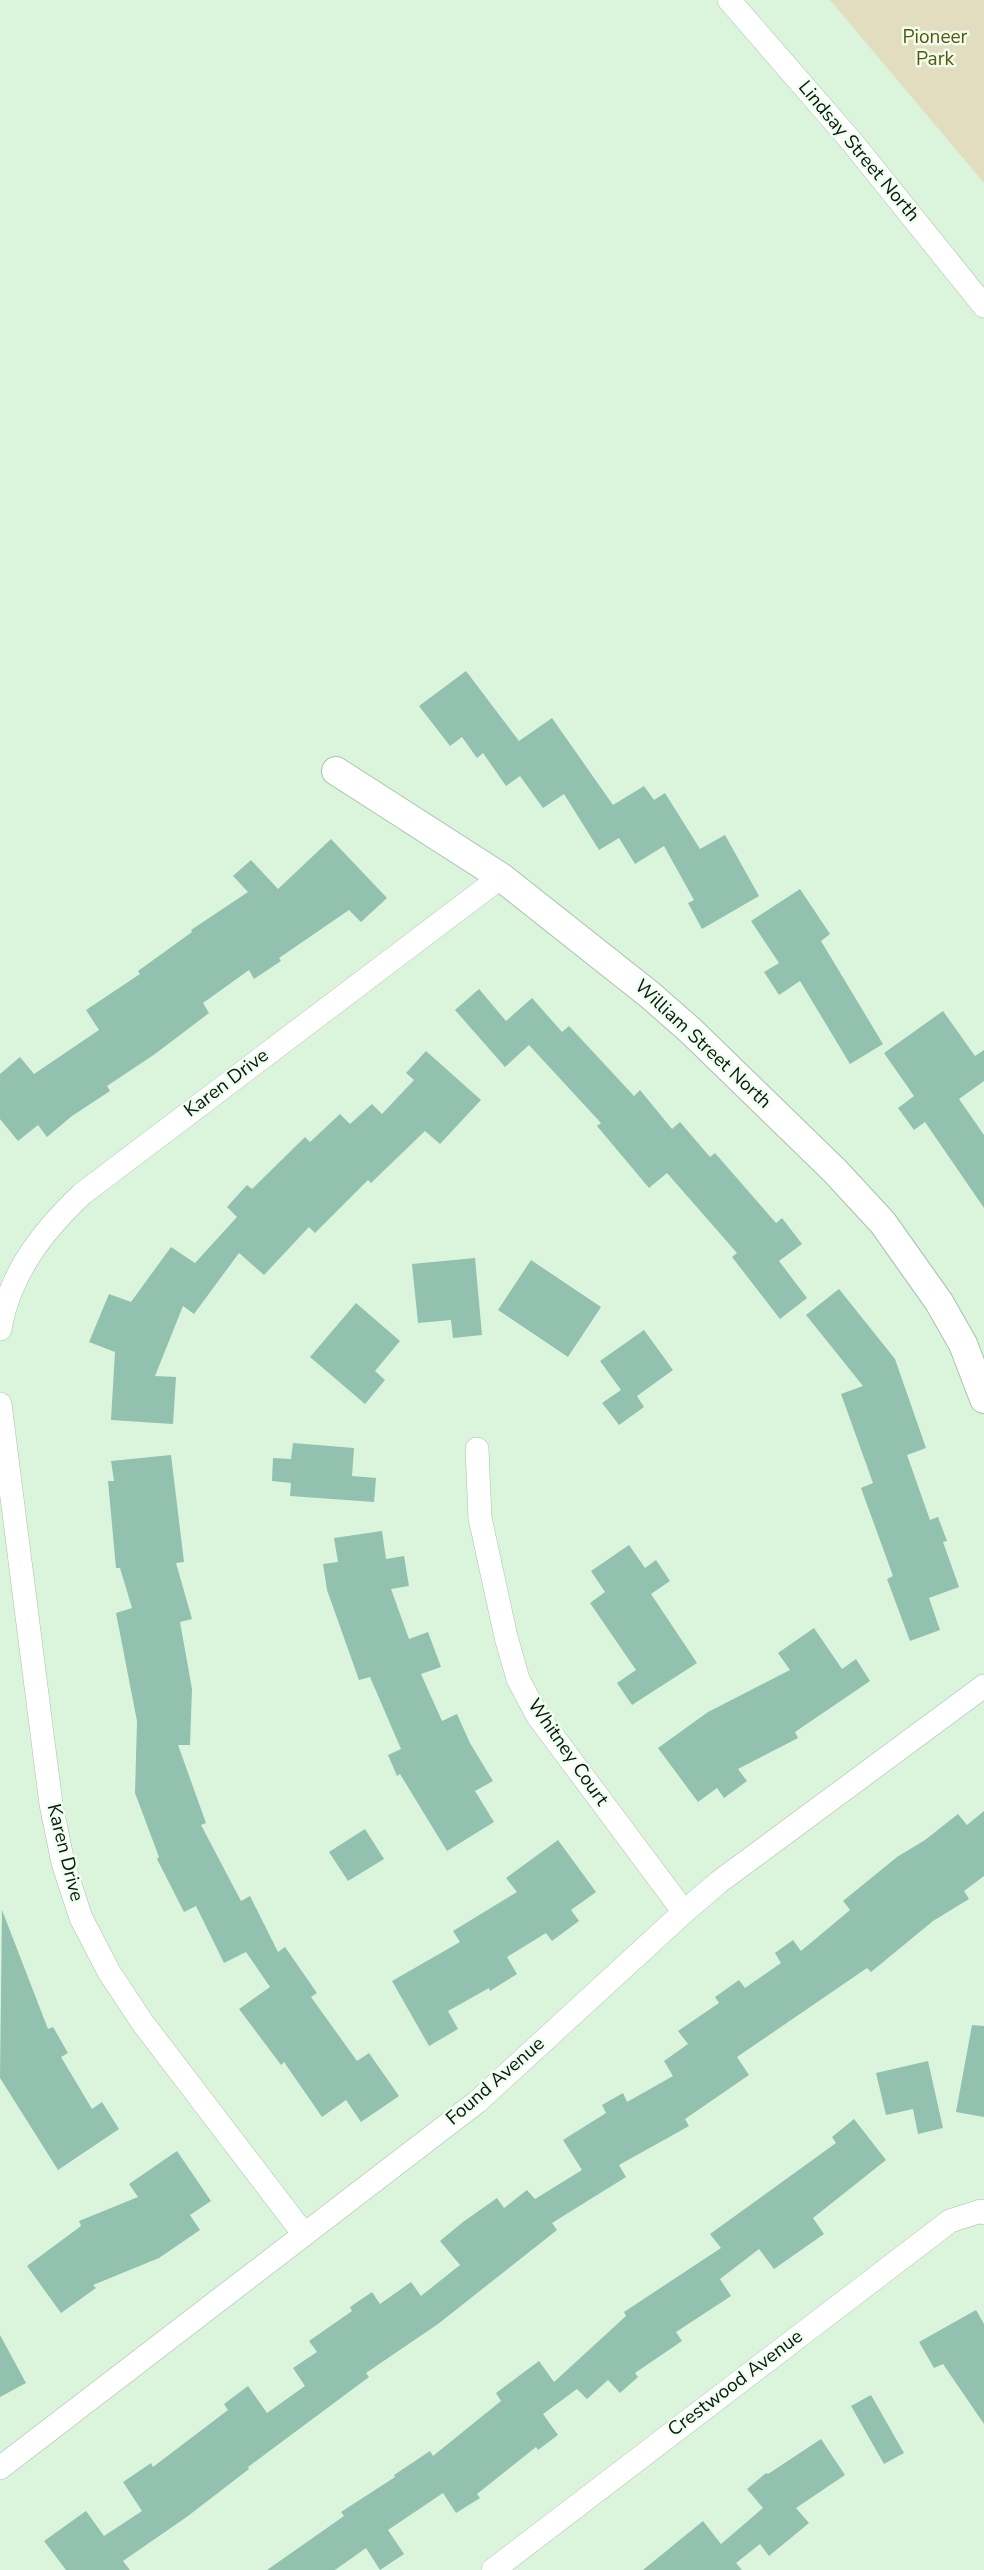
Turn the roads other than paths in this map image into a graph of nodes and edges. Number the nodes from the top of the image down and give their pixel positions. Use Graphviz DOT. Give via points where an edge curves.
graph roads {
  1 [pos="729,0"];
  2 [pos="984,306"];
  3 [pos="336,771"];
  4 [pos="502,877"];
  5 [pos="0,1329"];
  6 [pos="984,1399"];
  7 [pos="0,1405"];
  8 [pos="477,1449"];
  9 [pos="984,1686"];
  10 [pos="684,1912"];
  11 [pos="984,2213"];
  12 [pos="303,2234"];
  13 [pos="0,2468"];
  14 [pos="493,2570"];
  1 -- 2 [label="street, Lindsay Street North" via="852,142"];
  3 -- 4 [label="street, William Street North"];
  4 -- 5 [label="street, Karen Drive" via="82,1194 31,1251 15,1280"];
  4 -- 6 [label="street, William Street North" via="650,995 883,1223 939,1301 963,1344"];
  7 -- 12 [label="street, Karen Drive" via="51,1804 62,1863 81,1918 142,2022"];
  8 -- 10 [label="street, Whitney Court" via="480,1518 518,1679 537,1715"];
  9 -- 10 [label="street, Found Avenue"];
  10 -- 12 [label="street, Found Avenue" via="477,2102"];
  11 -- 14 [label="street, Crestwood Avenue" via="950,2221"];
  12 -- 13 [label="street, Found Avenue"];
}
